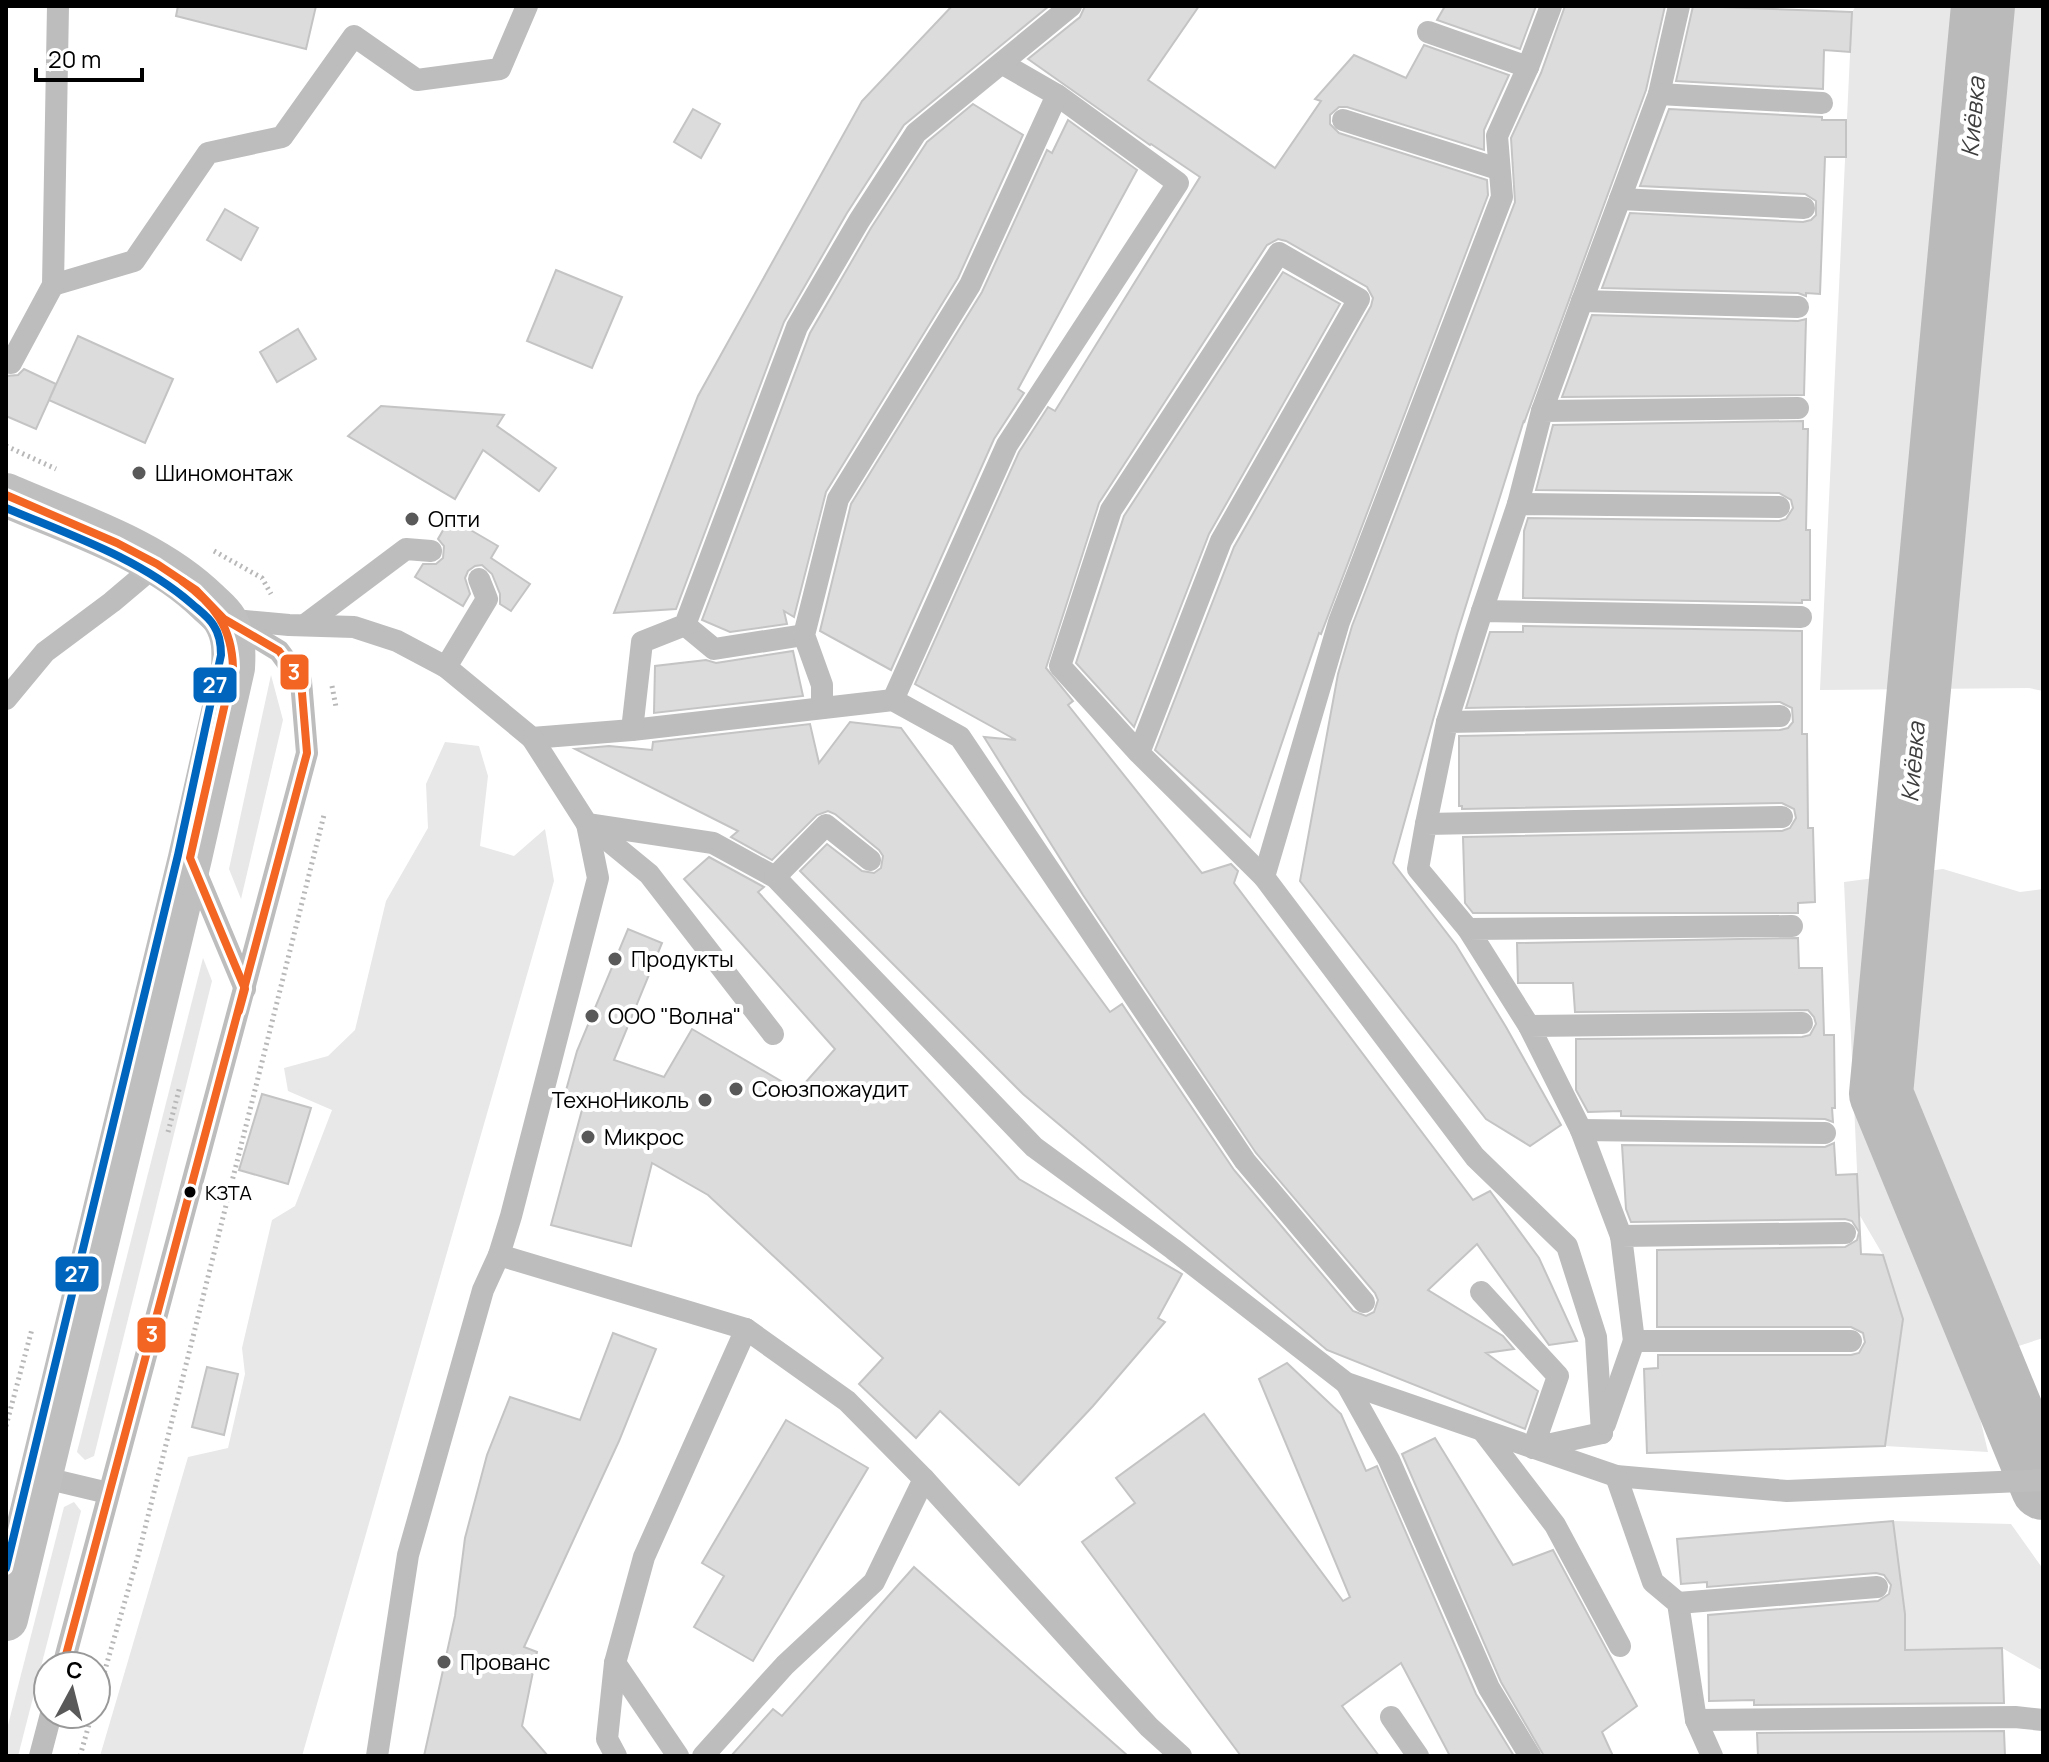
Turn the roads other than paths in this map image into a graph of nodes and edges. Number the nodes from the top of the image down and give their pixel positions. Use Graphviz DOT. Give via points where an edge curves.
graph roads {
  1 [pos="58,6"];
  2 [pos="527,6"];
  3 [pos="1071,6"];
  4 [pos="1551,6"];
  5 [pos="1679,6"];
  6 [pos="1428,32"];
  7 [pos="1003,64"];
  8 [pos="1528,67"];
  9 [pos="1659,94"];
  10 [pos="1057,95"];
  11 [pos="1822,103"];
  12 [pos="1343,120"];
  13 [pos="1498,169"];
  14 [pos="1620,199"];
  15 [pos="1804,208"];
  16 [pos="53,285"];
  17 [pos="1582,301"];
  18 [pos="1798,307"];
  19 [pos="11,363"];
  20 [pos="1798,408"];
  21 [pos="1542,411"];
  22 [pos="6,495"];
  23 [pos="1518,504"];
  24 [pos="1779,507"];
  25 [pos="431,551"];
  26 [pos="157,564"];
  27 [pos="479,579"];
  28 [pos="1482,611"];
  29 [pos="1801,617"];
  30 [pos="224,619"];
  31 [pos="306,624"];
  32 [pos="685,625"];
  33 [pos="804,635"];
  34 [pos="446,667"];
  35 [pos="6,699"];
  36 [pos="893,700"];
  37 [pos="822,708"];
  38 [pos="1780,716"];
  39 [pos="1447,722"];
  40 [pos="632,730"];
  41 [pos="532,738"];
  42 [pos="1139,753"];
  43 [pos="1782,817"];
  44 [pos="587,824"];
  45 [pos="1426,824"];
  46 [pos="190,858"];
  47 [pos="870,860"];
  48 [pos="775,877"];
  49 [pos="1264,877"];
  50 [pos="1792,926"];
  51 [pos="1468,929"];
  52 [pos="245,989"];
  53 [pos="1802,1023"];
  54 [pos="1529,1026"];
  55 [pos="773,1034"];
  56 [pos="1581,1130"];
  57 [pos="1825,1133"];
  58 [pos="1845,1233"];
  59 [pos="1621,1236"];
  60 [pos="499,1255"];
  61 [pos="1481,1292"];
  62 [pos="1364,1302"];
  63 [pos="746,1329"];
  64 [pos="1634,1341"];
  65 [pos="1851,1341"];
  66 [pos="1346,1383"];
  67 [pos="1482,1431"];
  68 [pos="1602,1433"];
  69 [pos="1533,1448"];
  70 [pos="1616,1476"];
  71 [pos="41,1477"];
  72 [pos="924,1479"];
  73 [pos="2043,1480"];
  74 [pos="108,1493"];
  75 [pos="1877,1587"];
  76 [pos="9,1597"];
  77 [pos="1678,1603"];
  78 [pos="1620,1646"];
  79 [pos="67,1650"];
  80 [pos="615,1663"];
  81 [pos="1391,1717"];
  82 [pos="1696,1720"];
  83 [pos="2043,1720"];
  84 [pos="47,1730"];
  85 [pos="40,1756"];
  86 [pos="377,1756"];
  87 [pos="616,1756"];
  88 [pos="678,1756"];
  89 [pos="703,1756"];
  90 [pos="1181,1756"];
  91 [pos="1418,1756"];
  92 [pos="1530,1756"];
  93 [pos="1712,1756"];
  1 -- 16 [label="lane"];
  2 -- 16 [label="lane" via="500,69 417,80 354,36 282,137 208,153 134,261"];
  3 -- 7 [label="lane"];
  4 -- 8 [label="lane"];
  5 -- 9 [label="lane"];
  6 -- 8 [label="lane"];
  7 -- 10 [label="lane"];
  7 -- 32 [label="lane" via="916,133 797,327"];
  8 -- 13 [label="lane" via="1497,136"];
  9 -- 11 [label="lane"];
  9 -- 14 [label="lane"];
  10 -- 33 [label="lane" via="970,285 838,499"];
  10 -- 36 [label="lane" via="1178,183 1007,445"];
  12 -- 13 [label="lane"];
  13 -- 49 [label="lane" via="1502,197 1339,622"];
  14 -- 15 [label="lane"];
  14 -- 17 [label="lane"];
  16 -- 19 [label="lane"];
  17 -- 18 [label="lane"];
  17 -- 21 [label="lane"];
  20 -- 21 [label="lane"];
  21 -- 23 [label="lane"];
  22 -- 26 [label="main road"];
  23 -- 24 [label="lane"];
  23 -- 28 [label="lane"];
  25 -- 31 [label="lane" via="406,549"];
  26 -- 30 [label="main road" via="196,590"];
  26 -- 35 [label="lane" via="45,652"];
  27 -- 34 [label="lane" via="487,599"];
  28 -- 29 [label="lane"];
  28 -- 39 [label="lane"];
  30 -- 31 [label="lane"];
  30 -- 46 [label="main road" via="234,645 233,668"];
  30 -- 52 [label="lane" via="279,651 301,681 307,753"];
  31 -- 34 [label="lane" via="354,627 397,641"];
  32 -- 33 [label="lane" via="714,649"];
  32 -- 40 [label="lane" via="642,642"];
  33 -- 37 [label="lane" via="822,685"];
  34 -- 41 [label="lane"];
  36 -- 37 [label="lane"];
  36 -- 62 [label="lane" via="960,737 1245,1161"];
  37 -- 40 [label="lane"];
  38 -- 39 [label="lane"];
  39 -- 45 [label="lane"];
  40 -- 41 [label="lane"];
  41 -- 44 [label="lane"];
  42 -- 42 [label="lane" via="1221,541 1359,299 1279,253 1111,510 1060,666"];
  42 -- 49 [label="lane"];
  43 -- 45 [label="lane"];
  44 -- 48 [label="lane" via="713,843"];
  44 -- 55 [label="lane" via="649,874"];
  44 -- 60 [label="lane" via="598,878"];
  45 -- 51 [label="lane" via="1418,869"];
  46 -- 52 [label="lane"];
  46 -- 71 [label="main road"];
  47 -- 48 [label="lane" via="826,825"];
  48 -- 66 [label="lane" via="1034,1147"];
  49 -- 68 [label="lane" via="1475,1157 1567,1246 1596,1337"];
  50 -- 51 [label="lane"];
  51 -- 54 [label="lane"];
  52 -- 74 [label="lane"];
  53 -- 54 [label="lane"];
  54 -- 56 [label="lane"];
  56 -- 57 [label="lane"];
  56 -- 59 [label="lane"];
  58 -- 59 [label="lane"];
  59 -- 64 [label="lane"];
  60 -- 63 [label="lane"];
  60 -- 86 [label="lane" via="483,1290 408,1555"];
  61 -- 69 [label="lane" via="1558,1376"];
  63 -- 72 [label="lane" via="847,1401"];
  63 -- 80 [label="lane" via="644,1557"];
  64 -- 65 [label="lane"];
  64 -- 68 [label="lane"];
  66 -- 67 [label="lane"];
  66 -- 92 [label="lane" via="1389,1460 1489,1688"];
  67 -- 69 [label="lane"];
  67 -- 78 [label="lane" via="1555,1525"];
  68 -- 69 [label="lane"];
  69 -- 70 [label="lane"];
  70 -- 73 [label="lane" via="1787,1491"];
  70 -- 77 [label="lane" via="1653,1582"];
  71 -- 74 [label="lane"];
  71 -- 76 [label="main road"];
  72 -- 89 [label="lane" via="874,1582 785,1665"];
  72 -- 90 [label="lane"];
  74 -- 79 [label="lane"];
  75 -- 77 [label="lane"];
  77 -- 82 [label="lane"];
  80 -- 87 [label="lane" via="607,1739"];
  80 -- 88 [label="lane"];
  81 -- 91 [label="lane"];
  82 -- 83 [label="lane"];
  82 -- 93 [label="lane"];
  84 -- 85 [label="lane"];
}
